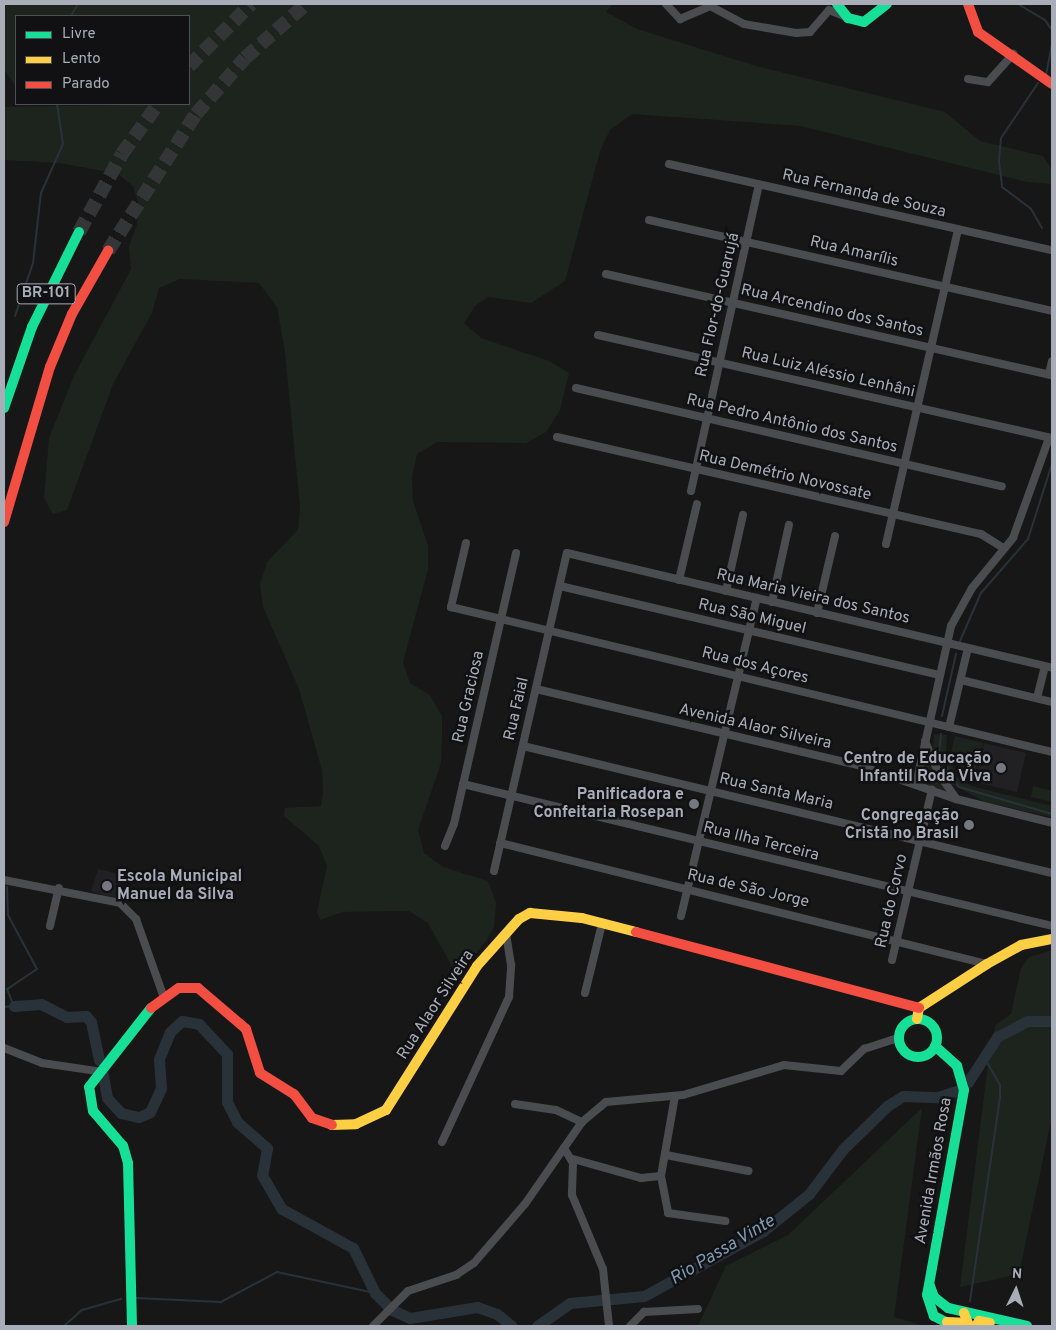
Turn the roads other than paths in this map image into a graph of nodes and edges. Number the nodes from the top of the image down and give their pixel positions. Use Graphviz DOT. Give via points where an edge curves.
graph roads {
  1 [pos="666,4"];
  2 [pos="837,4"];
  3 [pos="887,4"];
  4 [pos="968,4"];
  5 [pos="848,18"];
  6 [pos="1013,54"];
  7 [pos="968,79"];
  8 [pos="1052,84"];
  9 [pos="669,164"];
  10 [pos="760,184"];
  11 [pos="649,220"];
  12 [pos="958,229"];
  13 [pos="79,232"];
  14 [pos="746,242"];
  15 [pos="1052,250"];
  16 [pos="108,251"];
  17 [pos="606,274"];
  18 [pos="946,287"];
  19 [pos="733,303"];
  20 [pos="1052,312"];
  21 [pos="598,335"];
  22 [pos="932,348"];
  23 [pos="1052,361"];
  24 [pos="720,362"];
  25 [pos="1051,374"];
  26 [pos="576,388"];
  27 [pos="4,408"];
  28 [pos="919,408"];
  29 [pos="707,418"];
  30 [pos="557,437"];
  31 [pos="1050,438"];
  32 [pos="906,464"];
  33 [pos="696,469"];
  34 [pos="1002,486"];
  35 [pos="691,490"];
  36 [pos="697,504"];
  37 [pos="743,515"];
  38 [pos="895,515"];
  39 [pos="4,522"];
  40 [pos="789,525"];
  41 [pos="835,536"];
  42 [pos="466,543"];
  43 [pos="886,544"];
  44 [pos="1003,548"];
  45 [pos="516,553"];
  46 [pos="567,553"];
  47 [pos="679,580"];
  48 [pos="560,586"];
  49 [pos="726,591"];
  50 [pos="757,598"];
  51 [pos="772,602"];
  52 [pos="817,612"];
  53 [pos="501,619"];
  54 [pos="550,630"];
  55 [pos="749,630"];
  56 [pos="945,643"];
  57 [pos="968,648"];
  58 [pos="1049,668"];
  59 [pos="938,675"];
  60 [pos="738,676"];
  61 [pos="960,680"];
  62 [pos="536,689"];
  63 [pos="1037,698"];
  64 [pos="1052,702"];
  65 [pos="928,722"];
  66 [pos="950,727"];
  67 [pos="725,734"];
  68 [pos="924,741"];
  69 [pos="523,746"];
  70 [pos="1052,752"];
  71 [pos="463,784"];
  72 [pos="916,784"];
  73 [pos="932,790"];
  74 [pos="711,791"];
  75 [pos="511,796"];
  76 [pos="956,799"];
  77 [pos="1052,823"];
  78 [pos="699,841"];
  79 [pos="920,841"];
  80 [pos="500,843"];
  81 [pos="445,846"];
  82 [pos="494,871"];
  83 [pos="1052,873"];
  84 [pos="4,880"];
  85 [pos="59,888"];
  86 [pos="688,889"];
  87 [pos="908,892"];
  88 [pos="682,916"];
  89 [pos="602,924"];
  90 [pos="50,926"];
  91 [pos="1052,926"];
  92 [pos="506,934"];
  93 [pos="898,938"];
  94 [pos="1052,939"];
  95 [pos="892,960"];
  96 [pos="988,964"];
  97 [pos="585,993"];
  98 [pos="163,995"];
  99 [pos="918,1014"];
  100 [pos="898,1038"];
  101 [pos="935,1046"];
  102 [pos="4,1048"];
  103 [pos="97,1071"];
  104 [pos="675,1096"];
  105 [pos="515,1104"];
  106 [pos="582,1122"];
  107 [pos="442,1142"];
  108 [pos="564,1148"];
  109 [pos="666,1155"];
  110 [pos="572,1159"];
  111 [pos="748,1171"];
  112 [pos="661,1176"];
  113 [pos="725,1221"];
  114 [pos="929,1282"];
  115 [pos="698,1309"];
  116 [pos="964,1313"];
  117 [pos="942,1321"];
  118 [pos="1011,1323"];
  119 [pos="609,1325"];
  120 [pos="132,1326"];
  121 [pos="373,1326"];
  122 [pos="618,1326"];
  123 [pos="630,1326"];
  124 [pos="954,1326"];
  125 [pos="976,1326"];
  126 [pos="1027,1326"];
  1 -- 5 [label="street" via="680,18 710,6 744,24 796,33 810,32 829,10"];
  2 -- 5 [label="main road"];
  3 -- 5 [label="main road" via="864,22"];
  4 -- 6 [label="main road" via="978,32"];
  6 -- 7 [label="street" via="992,79"];
  6 -- 8 [label="main road"];
  9 -- 10 [label="street, Rua Fernanda de Souza"];
  10 -- 12 [label="street, Rua Fernanda de Souza"];
  10 -- 14 [label="street, Rua Flor-do-Guarujá"];
  11 -- 14 [label="street, Rua Amarílis"];
  12 -- 15 [label="street, Rua Fernanda de Souza"];
  12 -- 18 [label="street"];
  13 -- 27 [label="main road, BR-101" via="36,318"];
  14 -- 18 [label="street, Rua Amarílis"];
  14 -- 19 [label="street, Rua Flor-do-Guarujá"];
  16 -- 39 [label="main road, BR-101" via="72,314 53,360"];
  17 -- 19 [label="street, Rua Arcendino dos Santos"];
  18 -- 20 [label="street, Rua Amarílis"];
  18 -- 22 [label="street"];
  19 -- 22 [label="street, Rua Arcendino dos Santos"];
  19 -- 24 [label="street, Rua Flor-do-Guarujá"];
  21 -- 24 [label="street, Rua Luiz Aléssio Lenhâni"];
  22 -- 25 [label="street, Rua Arcendino dos Santos"];
  22 -- 28 [label="street"];
  23 -- 25 [label="street"];
  24 -- 28 [label="street, Rua Luiz Aléssio Lenhâni"];
  24 -- 29 [label="street, Rua Flor-do-Guarujá"];
  26 -- 29 [label="street, Rua Pedro Antônio dos Santos"];
  28 -- 31 [label="street, Rua Luiz Aléssio Lenhâni"];
  28 -- 32 [label="street"];
  29 -- 32 [label="street, Rua Pedro Antônio dos Santos"];
  29 -- 33 [label="street, Rua Flor-do-Guarujá"];
  30 -- 33 [label="street, Rua Demétrio Novossate"];
  31 -- 44 [label="street" via="1013,538"];
  32 -- 34 [label="street, Rua Pedro Antônio dos Santos"];
  32 -- 38 [label="street"];
  33 -- 35 [label="street, Rua Flor-do-Guarujá"];
  33 -- 38 [label="street, Rua Demétrio Novossate"];
  36 -- 47 [label="street"];
  37 -- 49 [label="street"];
  38 -- 43 [label="street"];
  38 -- 44 [label="street, Rua Demétrio Novossate" via="981,534"];
  40 -- 51 [label="street"];
  41 -- 52 [label="street"];
  42 -- 53 [label="street, Rua dos Açores" via="451,607"];
  44 -- 56 [label="street" via="960,605"];
  45 -- 53 [label="street, Rua Graciosa"];
  46 -- 47 [label="street, Rua Maria Vieira dos Santos"];
  46 -- 48 [label="street, Rua Faial"];
  47 -- 49 [label="street, Rua Maria Vieira dos Santos"];
  48 -- 54 [label="street, Rua Faial"];
  48 -- 55 [label="street, Rua São Miguel"];
  49 -- 50 [label="street, Rua Maria Vieira dos Santos"];
  50 -- 51 [label="street, Rua Maria Vieira dos Santos"];
  50 -- 55 [label="street"];
  51 -- 52 [label="street, Rua Maria Vieira dos Santos"];
  52 -- 56 [label="street, Rua Maria Vieira dos Santos"];
  53 -- 54 [label="street, Rua dos Açores"];
  53 -- 71 [label="street, Rua Graciosa"];
  54 -- 60 [label="street, Rua dos Açores"];
  54 -- 62 [label="street, Rua Faial"];
  55 -- 59 [label="street, Rua São Miguel"];
  55 -- 60 [label="street"];
  56 -- 57 [label="street, Rua Maria Vieira dos Santos"];
  56 -- 59 [label="street"];
  57 -- 58 [label="street, Rua Maria Vieira dos Santos"];
  57 -- 61 [label="street"];
  58 -- 63 [label="street"];
  59 -- 65 [label="street"];
  60 -- 65 [label="street, Rua dos Açores"];
  60 -- 67 [label="street"];
  61 -- 63 [label="street"];
  61 -- 66 [label="street"];
  62 -- 67 [label="street, Avenida Alaor Silveira"];
  62 -- 69 [label="street, Rua Faial"];
  63 -- 64 [label="street"];
  65 -- 66 [label="street, Rua dos Açores"];
  65 -- 68 [label="street"];
  66 -- 70 [label="street, Rua dos Açores"];
  67 -- 72 [label="street, Avenida Alaor Silveira"];
  67 -- 74 [label="street"];
  68 -- 72 [label="street"];
  68 -- 76 [label="street" via="939,774"];
  69 -- 74 [label="street, Rua Santa Maria"];
  69 -- 75 [label="street, Rua Faial"];
  71 -- 75 [label="street, Rua Ilha Terceira"];
  71 -- 81 [label="street, Rua Graciosa"];
  72 -- 73 [label="street, Avenida Alaor Silveira"];
  73 -- 76 [label="street, Avenida Alaor Silveira"];
  73 -- 79 [label="street, Rua do Corvo"];
  74 -- 78 [label="street"];
  74 -- 79 [label="street, Rua Santa Maria"];
  75 -- 78 [label="street, Rua Ilha Terceira"];
  75 -- 80 [label="street, Rua Faial"];
  76 -- 77 [label="street, Avenida Alaor Silveira"];
  78 -- 86 [label="street"];
  78 -- 87 [label="street, Rua Ilha Terceira"];
  79 -- 83 [label="street, Rua Santa Maria"];
  79 -- 87 [label="street, Rua do Corvo"];
  80 -- 82 [label="street, Rua Faial"];
  80 -- 86 [label="street, Rua de São Jorge"];
  84 -- 85 [label="street"];
  85 -- 90 [label="street"];
  85 -- 98 [label="street" via="108,898 130,911"];
  86 -- 88 [label="street"];
  86 -- 93 [label="street, Rua de São Jorge"];
  87 -- 91 [label="street, Rua Ilha Terceira"];
  87 -- 93 [label="street, Rua do Corvo"];
  89 -- 92 [label="main road, Rua Alaor Silveira" via="538,912 524,916"];
  89 -- 97 [label="street"];
  89 -- 99 [label="main road, Rua Alaor Silveira"];
  92 -- 98 [label="main road, Rua Alaor Silveira" via="477,966 393,1101 376,1116 356,1124 318,1122 294,1094 265,1078 255,1065 246,1029 210,995 189,987"];
  92 -- 107 [label="street" via="512,965 509,997"];
  93 -- 95 [label="street, Rua do Corvo"];
  93 -- 96 [label="street, Rua de São Jorge"];
  94 -- 96 [label="main road" via="1021,945"];
  96 -- 99 [label="main road"];
  98 -- 103 [label="main road"];
  99 -- 100 [label="main road" via="904,1025"];
  99 -- 101 [label="main road" via="934,1027"];
  100 -- 101 [label="main road" via="902,1049 916,1057 927,1054"];
  100 -- 104 [label="street" via="869,1046 841,1071 784,1065"];
  101 -- 114 [label="main road, Avenida Irmãos Rosa" via="957,1066 964,1096"];
  102 -- 103 [label="street" via="42,1063"];
  103 -- 120 [label="main road" via="89,1087 92,1111 123,1146 128,1163"];
  104 -- 106 [label="street" via="615,1098 597,1107"];
  104 -- 109 [label="street"];
  105 -- 106 [label="street" via="556,1110"];
  106 -- 108 [label="street"];
  108 -- 110 [label="street"];
  108 -- 121 [label="street" via="525,1204 474,1263 456,1275 408,1291"];
  109 -- 111 [label="street"];
  109 -- 112 [label="street"];
  110 -- 112 [label="street" via="646,1179"];
  110 -- 119 [label="street" via="570,1187 601,1262"];
  112 -- 113 [label="street" via="668,1213"];
  114 -- 116 [label="main road" via="939,1303"];
  114 -- 117 [label="main road, Avenida Irmãos Rosa" via="929,1308"];
  115 -- 123 [label="street" via="644,1312"];
  116 -- 117 [label="main road" via="970,1318 965,1324"];
  116 -- 118 [label="main road"];
  117 -- 124 [label="main road"];
  118 -- 125 [label="main road" via="979,1321"];
  118 -- 126 [label="main road"];
  119 -- 122 [label="street"];
}
